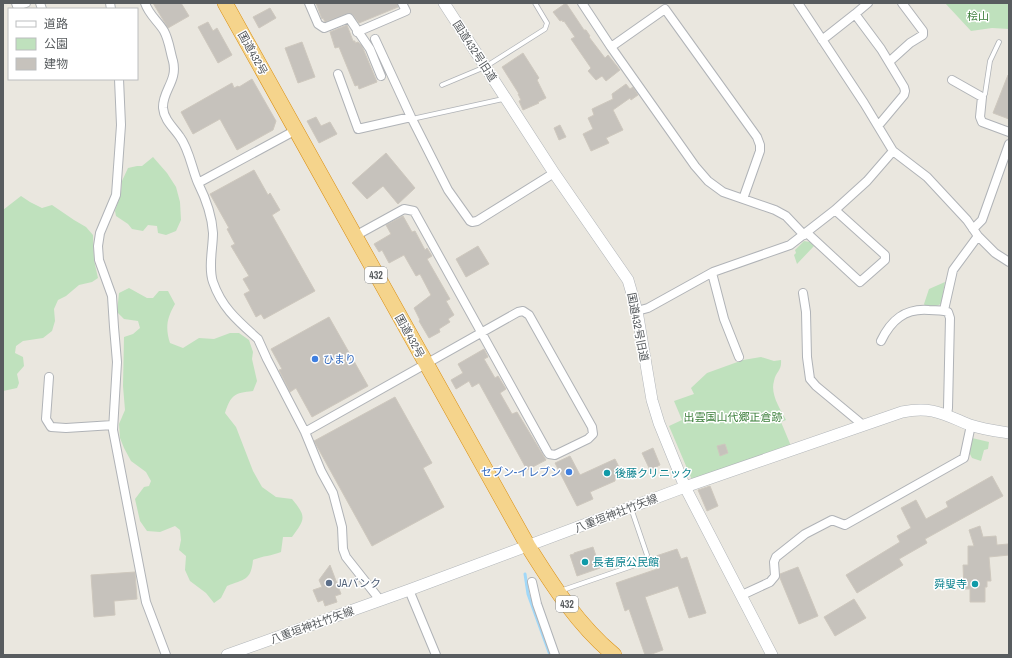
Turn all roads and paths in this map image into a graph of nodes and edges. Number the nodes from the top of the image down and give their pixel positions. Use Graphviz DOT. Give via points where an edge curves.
graph roads {
  1 [pos="16,3"];
  2 [pos="26,3"];
  3 [pos="145,3"];
  4 [pos="225,3"];
  5 [pos="309,3"];
  6 [pos="402,3"];
  7 [pos="444,3"];
  8 [pos="535,3"];
  9 [pos="582,3"];
  10 [pos="798,3"];
  11 [pos="868,3"];
  12 [pos="902,3"];
  13 [pos="663,6"];
  14 [pos="854,14"];
  15 [pos="358,32"];
  16 [pos="375,39"];
  17 [pos="822,40"];
  18 [pos="999,42"];
  19 [pos="611,47"];
  20 [pos="889,62"];
  21 [pos="485,67"];
  22 [pos="338,74"];
  23 [pos="381,76"];
  24 [pos="119,80"];
  25 [pos="952,80"];
  26 [pos="442,85"];
  27 [pos="982,97"];
  28 [pos="505,98"];
  29 [pos="411,118"];
  30 [pos="878,126"];
  31 [pos="296,130"];
  32 [pos="1009,132"];
  33 [pos="1009,144"];
  34 [pos="893,151"];
  35 [pos="554,173"];
  36 [pos="198,183"];
  37 [pos="744,200"];
  38 [pos="835,210"];
  39 [pos="975,233"];
  40 [pos="806,234"];
  41 [pos="354,236"];
  42 [pos="1009,262"];
  43 [pos="712,273"];
  44 [pos="803,293"];
  45 [pos="638,310"];
  46 [pos="944,310"];
  47 [pos="482,333"];
  48 [pos="881,341"];
  49 [pos="739,357"];
  50 [pos="426,364"];
  51 [pos="49,377"];
  52 [pos="947,414"];
  53 [pos="113,425"];
  54 [pos="863,425"];
  55 [pos="970,425"];
  56 [pos="305,432"];
  57 [pos="1009,433"];
  58 [pos="686,487"];
  59 [pos="631,508"];
  60 [pos="528,546"];
  61 [pos="532,582"];
  62 [pos="409,590"];
  63 [pos="557,592"];
  64 [pos="742,595"];
  65 [pos="380,600"];
  66 [pos="166,655"];
  67 [pos="227,655"];
  68 [pos="436,655"];
  69 [pos="555,655"];
  70 [pos="614,655"];
  71 [pos="772,655"];
  1 -- 2 [label="street" via="17,6"];
  3 -- 36 [label="street" via="167,38 174,69 164,101 164,113 183,142"];
  4 -- 31 [label="highway, 国道432号 / 432"];
  5 -- 15 [label="street" via="318,24 324,28 348,18"];
  6 -- 15 [label="street" via="406,11"];
  7 -- 21 [label="main road, 国道432号旧道"];
  8 -- 21 [label="lane" via="547,23 545,29"];
  9 -- 19 [label="street"];
  10 -- 17 [label="street"];
  11 -- 14 [label="street"];
  12 -- 20 [label="street" via="924,35 910,43"];
  13 -- 19 [label="street"];
  13 -- 37 [label="street" via="757,137 760,150"];
  14 -- 17 [label="street"];
  14 -- 20 [label="street"];
  15 -- 23 [label="street" via="370,49"];
  16 -- 29 [label="street"];
  17 -- 30 [label="street"];
  18 -- 27 [label="lane" via="990,61 985,94"];
  19 -- 37 [label="street" via="702,175 723,192"];
  20 -- 30 [label="street" via="905,91"];
  21 -- 26 [label="lane"];
  21 -- 28 [label="main road, 国道432号旧道"];
  22 -- 29 [label="street" via="358,129"];
  24 -- 53 [label="street" via="121,125 116,195 100,233 98,246 99,260 112,296 117,362"];
  25 -- 27 [label="street"];
  27 -- 32 [label="street" via="982,122"];
  28 -- 29 [label="lane"];
  28 -- 35 [label="main road, 国道432号旧道"];
  29 -- 35 [label="street" via="448,190 472,222"];
  30 -- 34 [label="street"];
  31 -- 36 [label="street"];
  31 -- 41 [label="highway, 国道432号 / 432"];
  33 -- 39 [label="street"];
  34 -- 38 [label="street"];
  34 -- 39 [label="street" via="926,178"];
  35 -- 45 [label="main road, 国道432号旧道" via="628,280"];
  36 -- 56 [label="street" via="213,231 213,281 227,310 258,339"];
  37 -- 40 [label="street" via="786,216"];
  38 -- 40 [label="street"];
  38 -- 40 [label="street" via="885,255 885,260 860,282"];
  39 -- 42 [label="street" via="995,253"];
  39 -- 46 [label="street" via="953,270"];
  40 -- 43 [label="street" via="776,251"];
  41 -- 47 [label="street" via="404,209 414,212"];
  41 -- 50 [label="highway, 国道432号 / 432"];
  43 -- 45 [label="street" via="648,308"];
  43 -- 49 [label="street" via="724,319"];
  44 -- 54 [label="street" via="810,379"];
  45 -- 58 [label="main road, 国道432号旧道" via="658,423"];
  46 -- 48 [label="street" via="921,309 906,313 892,323"];
  46 -- 52 [label="street" via="950,318"];
  47 -- 47 [label="street" via="518,312 523,311 529,315 592,428 591,437 555,455 549,454"];
  47 -- 50 [label="street"];
  50 -- 56 [label="street"];
  50 -- 60 [label="highway, 国道432号 / 432"];
  51 -- 53 [label="street" via="46,420 52,427"];
  52 -- 54 [label="main road, 八重垣神社竹矢線" via="915,410"];
  52 -- 55 [label="main road, 八重垣神社竹矢線"];
  53 -- 66 [label="street" via="146,602"];
  54 -- 58 [label="main road, 八重垣神社竹矢線"];
  55 -- 57 [label="main road, 八重垣神社竹矢線"];
  55 -- 64 [label="street" via="964,458 845,525 832,520 805,534 776,557 775,576 770,582"];
  56 -- 65 [label="street" via="338,508 346,557"];
  58 -- 59 [label="main road, 八重垣神社竹矢線"];
  58 -- 64 [label="main road, 国道432号旧道"];
  59 -- 60 [label="main road, 八重垣神社竹矢線"];
  59 -- 63 [label="lane" via="646,555 644,562"];
  60 -- 62 [label="main road, 八重垣神社竹矢線"];
  60 -- 63 [label="highway, 国道432号 / 432"];
  61 -- 69 [label="street"];
  62 -- 65 [label="main road, 八重垣神社竹矢線"];
  62 -- 68 [label="street"];
  63 -- 70 [label="highway, 国道432号 / 432" via="584,626"];
  64 -- 71 [label="main road, 国道432号旧道"];
  65 -- 67 [label="main road, 八重垣神社竹矢線"];
}
